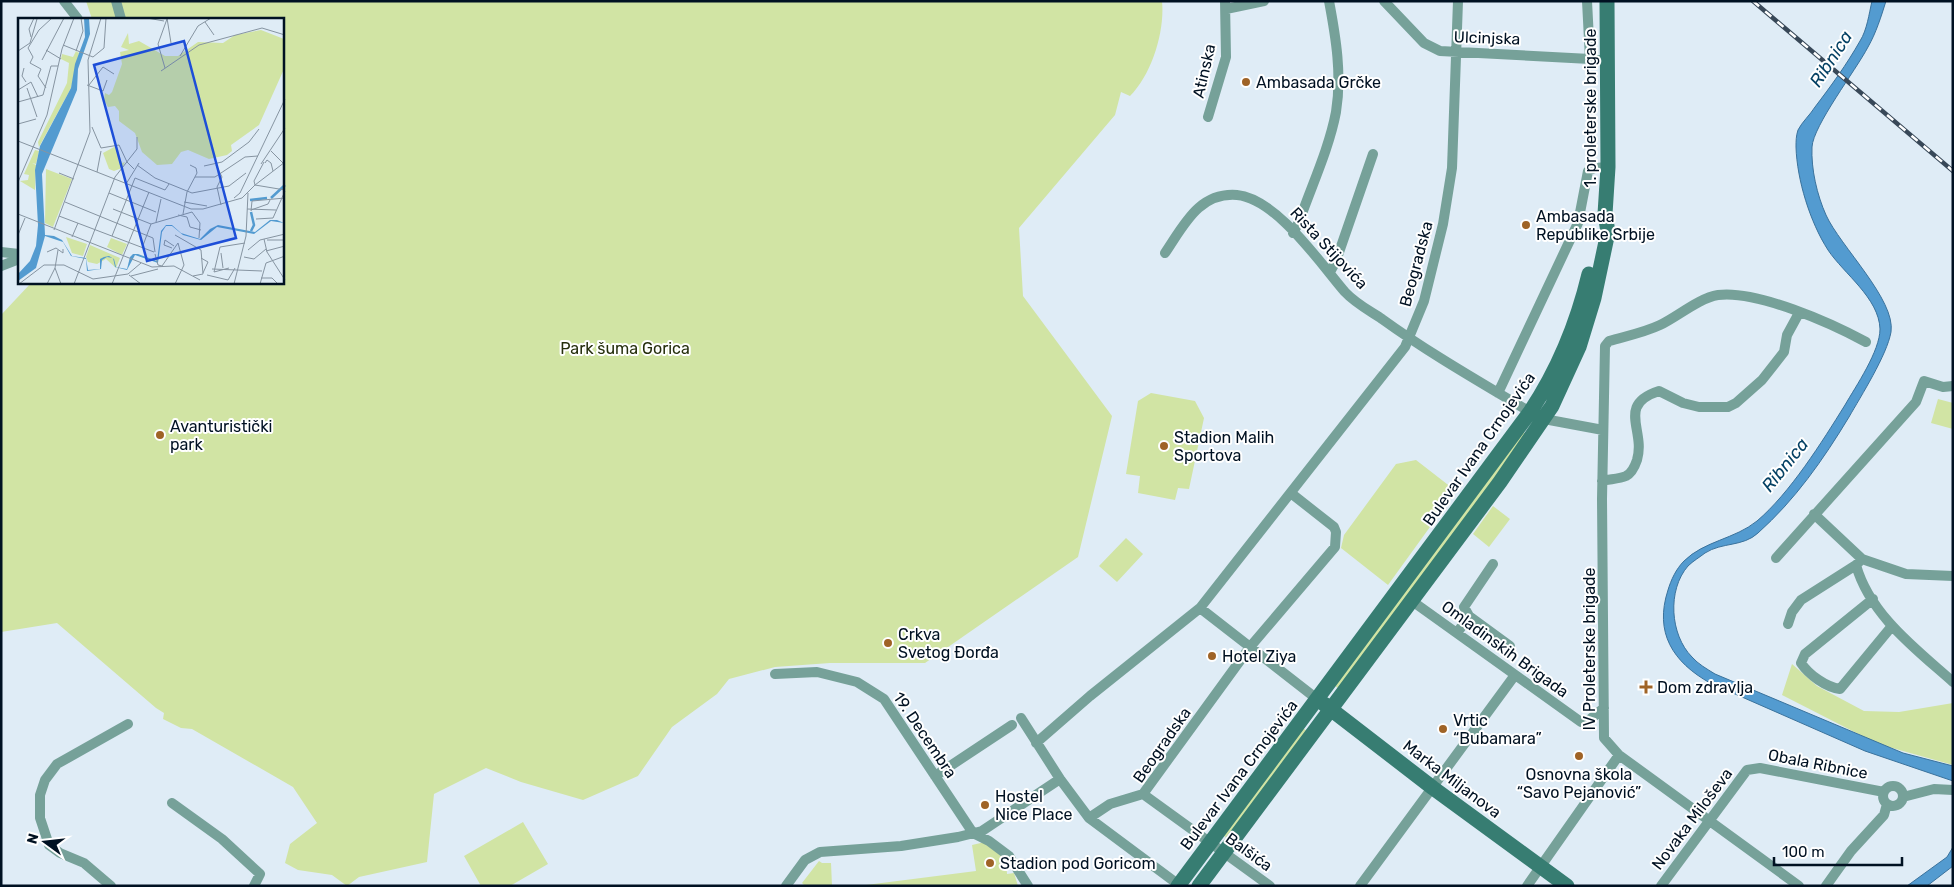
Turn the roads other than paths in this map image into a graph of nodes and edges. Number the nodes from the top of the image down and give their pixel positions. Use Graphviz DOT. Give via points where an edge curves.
graph roads {
  1 [pos="64,1"];
  2 [pos="116,1"];
  3 [pos="1264,1"];
  4 [pos="1329,1"];
  5 [pos="1384,1"];
  6 [pos="1458,1"];
  7 [pos="1586,1"];
  8 [pos="1607,1"];
  9 [pos="1226,5"];
  10 [pos="77,18"];
  11 [pos="121,18"];
  12 [pos="1456,54"];
  13 [pos="1590,59"];
  14 [pos="1609,60"];
  15 [pos="1208,116"];
  16 [pos="1373,154"];
  17 [pos="1608,168"];
  18 [pos="1605,214"];
  19 [pos="1293,233"];
  20 [pos="1,252"];
  21 [pos="1165,252"];
  22 [pos="18,254"];
  23 [pos="18,260"];
  24 [pos="1,266"];
  25 [pos="1330,272"];
  26 [pos="1799,313"];
  27 [pos="1409,338"];
  28 [pos="1866,342"];
  29 [pos="1953,386"];
  30 [pos="1498,393"];
  31 [pos="1530,412"];
  32 [pos="1544,419"];
  33 [pos="1603,430"];
  34 [pos="1602,481"];
  35 [pos="1292,494"];
  36 [pos="1814,514"];
  37 [pos="1776,558"];
  38 [pos="1859,562"];
  39 [pos="1492,564"];
  40 [pos="1953,576"];
  41 [pos="1873,599"];
  42 [pos="1412,601"];
  43 [pos="1200,608"];
  44 [pos="1469,616"];
  45 [pos="1788,624"];
  46 [pos="1892,626"];
  47 [pos="1457,634"];
  48 [pos="1510,646"];
  49 [pos="1250,647"];
  50 [pos="774,674"];
  51 [pos="1515,675"];
  52 [pos="1953,682"];
  53 [pos="1318,699"];
  54 [pos="1604,708"];
  55 [pos="1331,710"];
  56 [pos="128,724"];
  57 [pos="1036,743"];
  58 [pos="1619,755"];
  59 [pos="1747,770"];
  60 [pos="935,776"];
  61 [pos="1060,779"];
  62 [pos="1433,788"];
  63 [pos="1953,790"];
  64 [pos="1884,792"];
  65 [pos="1902,793"];
  66 [pos="1144,794"];
  67 [pos="172,804"];
  68 [pos="1887,804"];
  69 [pos="1089,818"];
  70 [pos="1709,820"];
  71 [pos="973,834"];
  72 [pos="1211,843"];
  73 [pos="1224,852"];
  74 [pos="1541,866"];
  75 [pos="1179,885"];
  76 [pos="111,886"];
  77 [pos="254,886"];
  78 [pos="786,886"];
  79 [pos="1028,886"];
  80 [pos="1199,886"];
  81 [pos="1270,886"];
  82 [pos="1360,886"];
  83 [pos="1527,886"];
  84 [pos="1567,886"];
  85 [pos="1661,886"];
  86 [pos="1799,886"];
  87 [pos="1826,886"];
  1 -- 10 [label="street"];
  2 -- 11 [label="street"];
  3 -- 9 [label="street"];
  4 -- 19 [label="street" via="1336,42 1336,112"];
  5 -- 12 [label="street, Ulcinjska" via="1427,45"];
  6 -- 12 [label="street, Beogradska"];
  7 -- 13 [label="street"];
  8 -- 14 [label="main road, 1. proleterske brigade"];
  9 -- 15 [label="street, Atinska" via="1226,57"];
  12 -- 13 [label="street, Ulcinjska"];
  12 -- 27 [label="street, Beogradska" via="1452,168 1443,224 1424,301"];
  13 -- 14 [label="street, Ulcinjska"];
  14 -- 17 [label="main road, 1. proleterske brigade"];
  16 -- 25 [label="street"];
  17 -- 18 [label="main road, 1. proleterske brigade"];
  17 -- 30 [label="street, Bulevar Ivana Crnojevića" via="1588,171 1578,223"];
  18 -- 31 [label="main road, Bulevar Ivana Crnojevića" via="1574,326 1550,380"];
  18 -- 32 [label="main road, Bulevar Ivana Crnojevića" via="1608,232 1588,321"];
  19 -- 21 [label="street, Rista Stijovića" via="1274,211 1262,203 1244,196 1223,196 1204,202 1194,210"];
  19 -- 25 [label="street, Rista Stijovića"];
  20 -- 22 [label="street"];
  23 -- 24 [label="street"];
  25 -- 27 [label="street, Rista Stijovića" via="1346,293"];
  26 -- 28 [label="street" via="1839,327"];
  26 -- 33 [label="street, IV Proleterske brigade" via="1760,300 1717,296 1642,332 1609,342 1605,348"];
  26 -- 34 [label="street" via="1787,335 1784,352 1762,380 1736,403 1728,407 1699,407 1660,391 1640,402 1634,412 1639,448 1634,467 1626,476"];
  27 -- 30 [label="street, Rista Stijovića"];
  27 -- 35 [label="street, Beogradska"];
  29 -- 36 [label="street" via="1944,387 1924,381 1916,402"];
  30 -- 31 [label="street, Rista Stijovića"];
  31 -- 32 [label="street"];
  31 -- 53 [label="main road, Bulevar Ivana Crnojevića"];
  32 -- 33 [label="street"];
  32 -- 42 [label="main road, Bulevar Ivana Crnojevića"];
  33 -- 34 [label="street, IV Proleterske brigade"];
  34 -- 54 [label="street, IV Proleterske brigade"];
  35 -- 43 [label="street, Beogradska"];
  35 -- 49 [label="street, Beogradska" via="1334,527 1334,547"];
  36 -- 37 [label="street"];
  36 -- 38 [label="street"];
  38 -- 40 [label="street" via="1906,574"];
  38 -- 41 [label="street" via="1859,575"];
  38 -- 45 [label="street" via="1802,600 1792,612"];
  39 -- 44 [label="street" via="1464,607"];
  41 -- 46 [label="street"];
  41 -- 46 [label="street" via="1805,654 1800,663 1806,671 1840,689"];
  42 -- 47 [label="street, Omladinskih Brigada"];
  42 -- 55 [label="main road, Bulevar Ivana Crnojevića"];
  43 -- 49 [label="street"];
  43 -- 57 [label="street, Beogradska"];
  44 -- 47 [label="street"];
  44 -- 48 [label="street"];
  46 -- 52 [label="street"];
  47 -- 51 [label="street, Omladinskih Brigada"];
  49 -- 53 [label="street"];
  49 -- 66 [label="street, Beogradska"];
  50 -- 60 [label="street, 19. Decembra" via="817,672 857,682 884,699"];
  51 -- 54 [label="street, Omladinskih Brigada" via="1581,722 1588,721"];
  51 -- 62 [label="street"];
  53 -- 55 [label="main road, Marka Miljanova"];
  53 -- 72 [label="main road, Bulevar Ivana Crnojevića"];
  54 -- 58 [label="street, IV Proleterske brigade" via="1604,738"];
  55 -- 62 [label="main road, Marka Miljanova"];
  55 -- 73 [label="main road, Bulevar Ivana Crnojevića"];
  56 -- 76 [label="street" via="57,764 45,780 40,795 40,818 49,845 84,864"];
  57 -- 60 [label="street" via="1017,722"];
  57 -- 61 [label="street"];
  58 -- 70 [label="street"];
  58 -- 74 [label="street"];
  59 -- 64 [label="street, Obala Ribnice" via="1760,768"];
  59 -- 70 [label="street, Novaka Miloševa"];
  60 -- 71 [label="street, 19. Decembra"];
  61 -- 69 [label="street"];
  61 -- 71 [label="street" via="990,827"];
  62 -- 74 [label="main road, Marka Miljanova"];
  62 -- 82 [label="street"];
  63 -- 65 [label="street" via="1934,788"];
  64 -- 65 [label="street" via="1890,786"];
  64 -- 68 [label="street"];
  65 -- 68 [label="street" via="1897,805"];
  66 -- 69 [label="street" via="1110,804"];
  66 -- 72 [label="street, Beogradska"];
  67 -- 77 [label="street" via="222,839 260,874"];
  68 -- 87 [label="street" via="1884,815 1855,846"];
  69 -- 75 [label="street"];
  70 -- 85 [label="street, Novaka Miloševa"];
  70 -- 86 [label="street"];
  71 -- 78 [label="street" via="901,846 820,852 805,860"];
  71 -- 79 [label="street, 19. Decembra" via="1009,856"];
  72 -- 73 [label="street, Balšića"];
  72 -- 75 [label="main road, Bulevar Ivana Crnojevića"];
  73 -- 80 [label="main road, Bulevar Ivana Crnojevića"];
  73 -- 81 [label="street, Balšića"];
  74 -- 83 [label="street"];
  74 -- 84 [label="main road, Marka Miljanova"];
}
